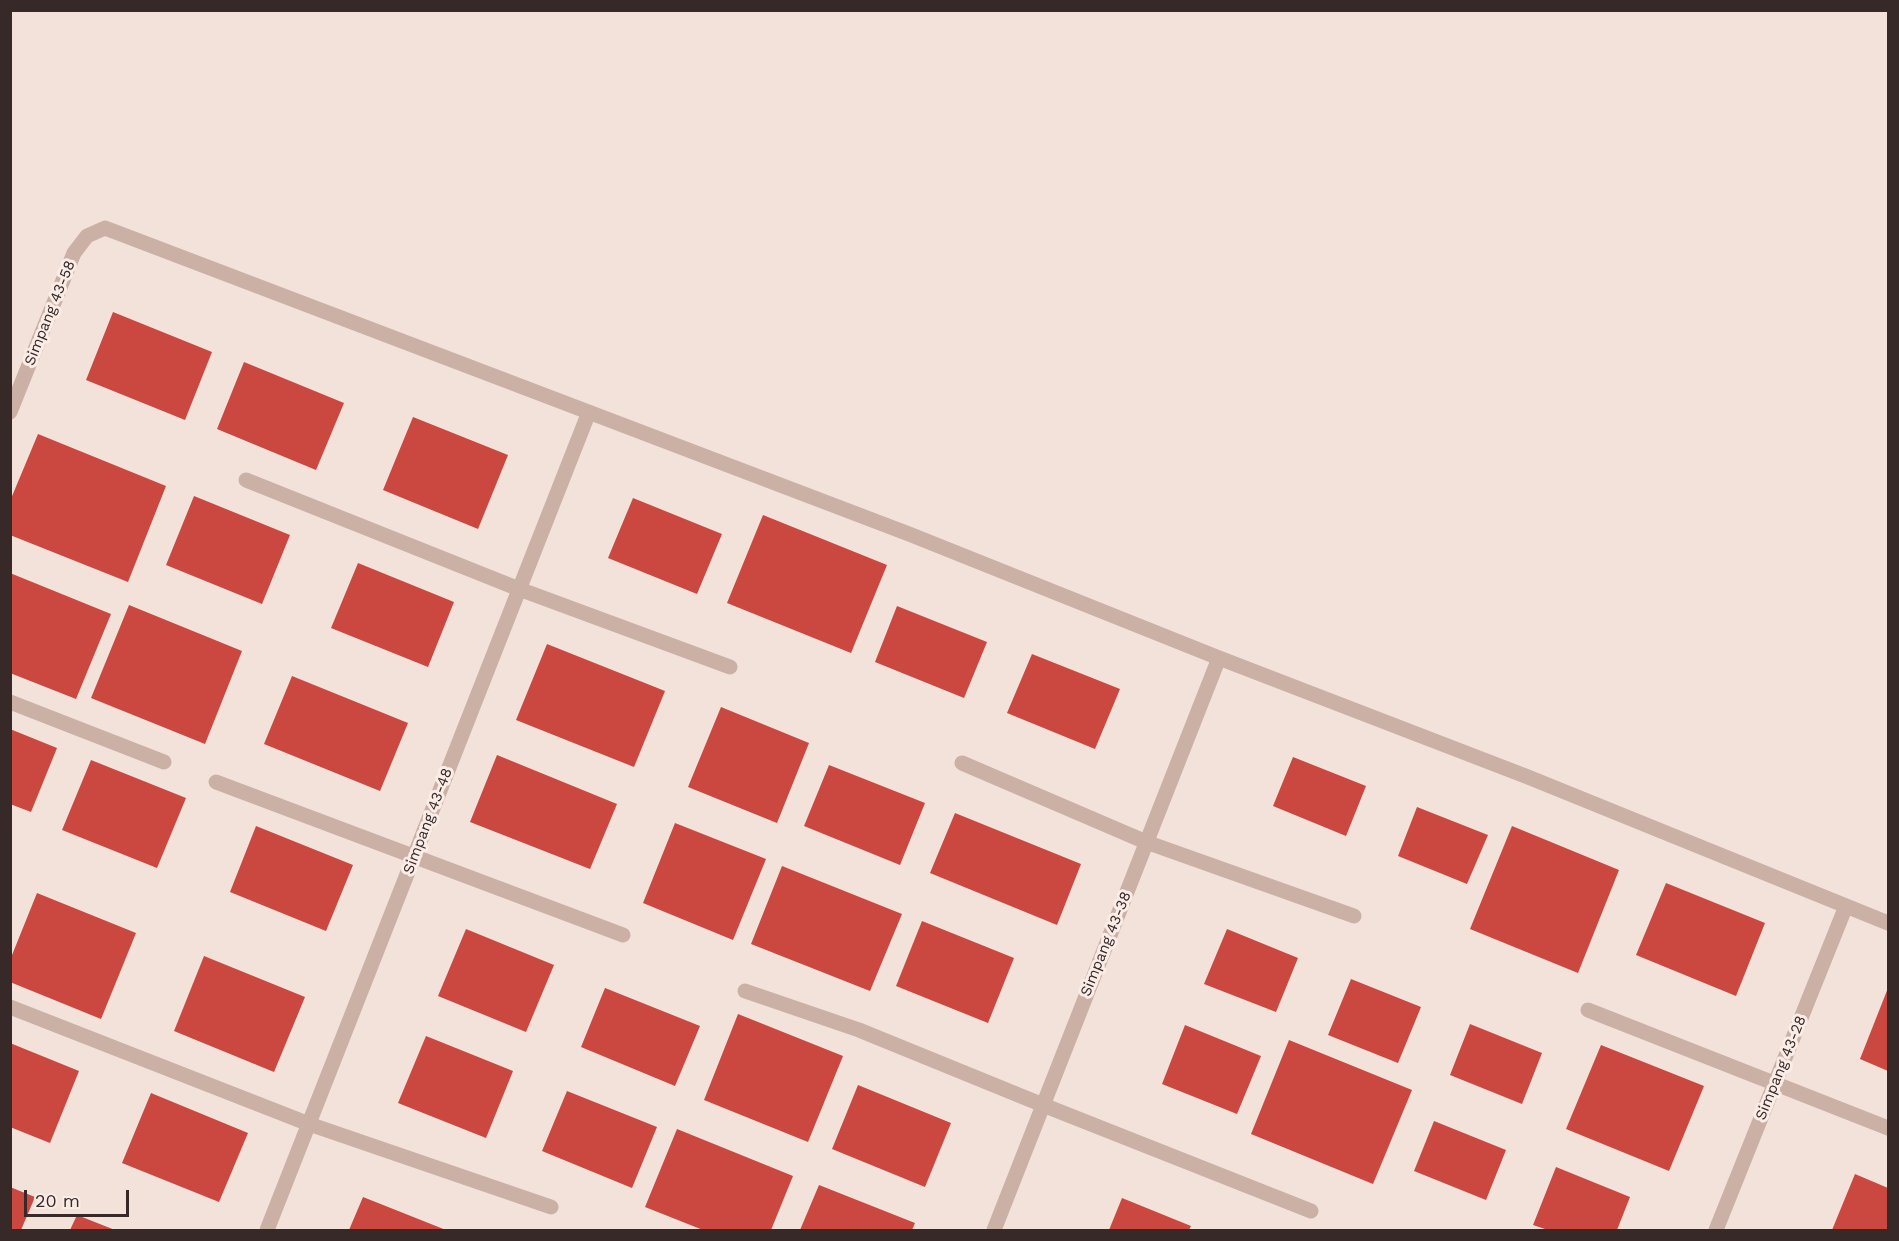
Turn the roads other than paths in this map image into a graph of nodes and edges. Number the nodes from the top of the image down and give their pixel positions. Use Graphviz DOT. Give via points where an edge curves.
graph roads {
  1 [pos="10,412"];
  2 [pos="589,412"];
  3 [pos="246,480"];
  4 [pos="519,589"];
  5 [pos="1219,658"];
  6 [pos="730,667"];
  7 [pos="10,702"];
  8 [pos="164,762"];
  9 [pos="962,763"];
  10 [pos="216,782"];
  11 [pos="1146,842"];
  12 [pos="414,857"];
  13 [pos="1846,906"];
  14 [pos="1354,916"];
  15 [pos="1888,922"];
  16 [pos="623,935"];
  17 [pos="745,991"];
  18 [pos="10,1007"];
  19 [pos="1588,1010"];
  20 [pos="1775,1083"];
  21 [pos="1043,1105"];
  22 [pos="309,1124"];
  23 [pos="1888,1128"];
  24 [pos="551,1207"];
  25 [pos="1311,1211"];
  26 [pos="267,1230"];
  27 [pos="993,1230"];
  28 [pos="1716,1230"];
  1 -- 2 [label="street, Simpang 43-58" via="74,253 87,236 105,228"];
  2 -- 4 [label="street, Simpang 43-48"];
  2 -- 5 [label="street"];
  3 -- 4 [label="street"];
  4 -- 6 [label="street"];
  4 -- 12 [label="street, Simpang 43-48"];
  5 -- 11 [label="street, Simpang 43-38"];
  5 -- 13 [label="street"];
  7 -- 8 [label="street"];
  9 -- 11 [label="street"];
  10 -- 12 [label="street"];
  11 -- 14 [label="street"];
  11 -- 21 [label="street, Simpang 43-38"];
  12 -- 16 [label="street"];
  12 -- 22 [label="street, Simpang 43-48"];
  13 -- 15 [label="street"];
  13 -- 20 [label="street, Simpang 43-28"];
  17 -- 21 [label="street" via="860,1030"];
  18 -- 22 [label="street"];
  19 -- 20 [label="street"];
  20 -- 23 [label="street"];
  20 -- 28 [label="street, Simpang 43-28"];
  21 -- 25 [label="street"];
  21 -- 27 [label="street, Simpang 43-38"];
  22 -- 24 [label="street"];
  22 -- 26 [label="street, Simpang 43-48"];
}
